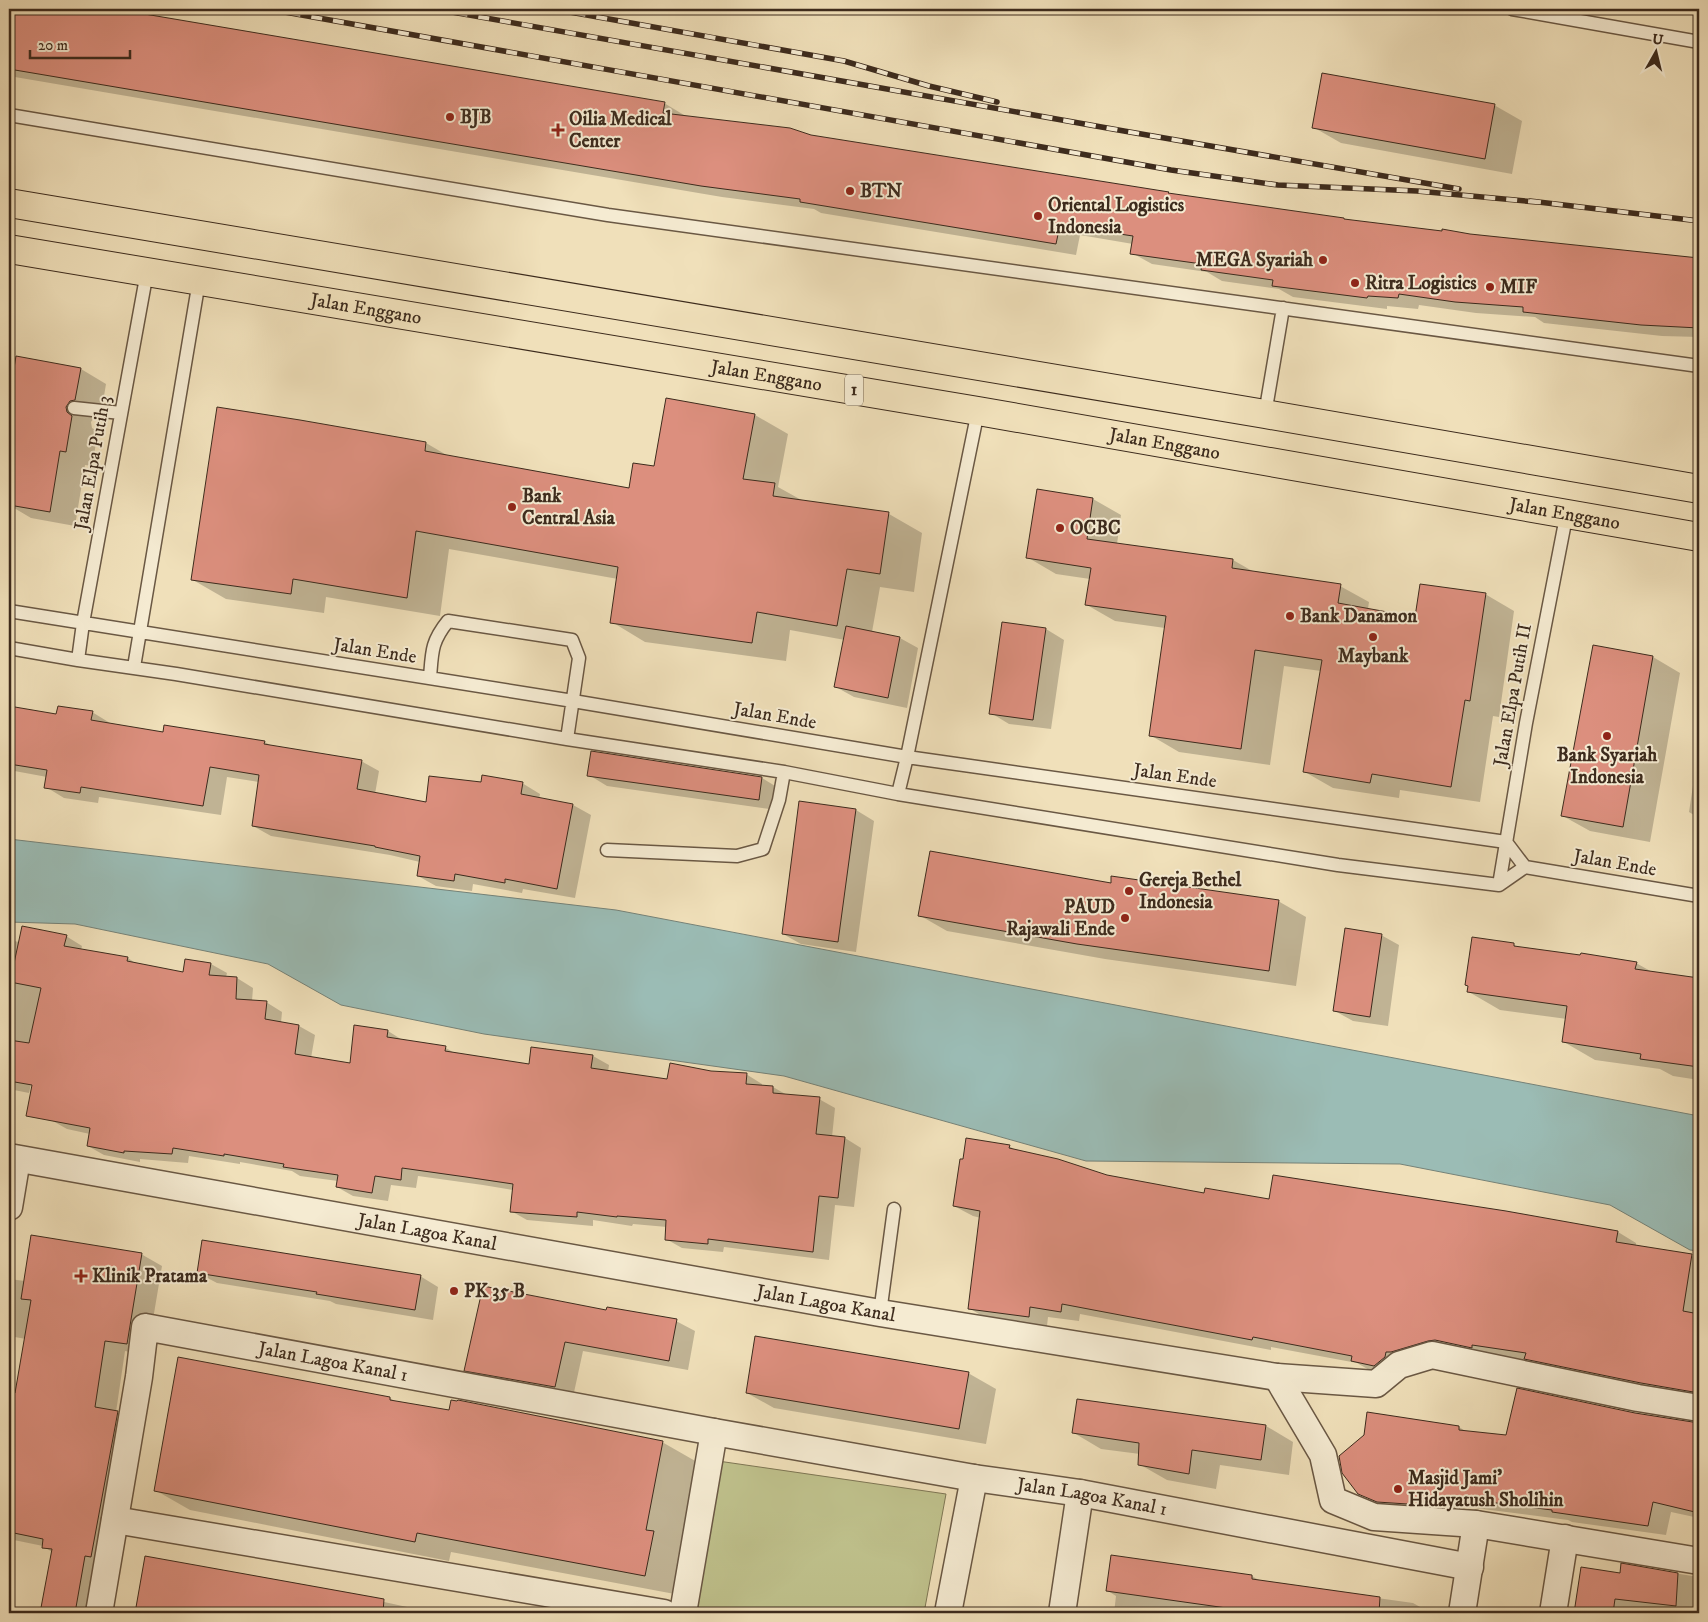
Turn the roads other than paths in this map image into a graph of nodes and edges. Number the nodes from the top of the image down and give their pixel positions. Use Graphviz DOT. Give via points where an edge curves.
graph roads {
  1 [pos="1512,9"];
  2 [pos="1699,42"];
  3 [pos="9,115"];
  4 [pos="9,203"];
  5 [pos="9,249"];
  6 [pos="147,272"];
  7 [pos="199,281"];
  8 [pos="1283,308"];
  9 [pos="1699,366"];
  10 [pos="74,408"];
  11 [pos="978,411"];
  12 [pos="121,413"];
  13 [pos="1265,414"];
  14 [pos="1699,490"];
  15 [pos="1567,512"];
  16 [pos="1699,537"];
  17 [pos="9,610"];
  18 [pos="83,623"];
  19 [pos="140,633"];
  20 [pos="9,648"];
  21 [pos="78,660"];
  22 [pos="134,667"];
  23 [pos="430,678"];
  24 [pos="573,701"];
  25 [pos="567,740"];
  26 [pos="908,757"];
  27 [pos="784,772"];
  28 [pos="898,794"];
  29 [pos="1506,842"];
  30 [pos="607,850"];
  31 [pos="1525,867"];
  32 [pos="1499,885"];
  33 [pos="1699,896"];
  34 [pos="13,1158"];
  35 [pos="9,1207"];
  36 [pos="894,1208"];
  37 [pos="880,1313"];
  38 [pos="1277,1376"];
  39 [pos="1699,1408"];
  40 [pos="714,1432"];
  41 [pos="974,1478"];
  42 [pos="1080,1493"];
  43 [pos="115,1520"];
  44 [pos="1476,1524"];
  45 [pos="1565,1538"];
  46 [pos="1699,1561"];
  47 [pos="1470,1567"];
  48 [pos="99,1613"];
  49 [pos="664,1613"];
  50 [pos="683,1613"];
  51 [pos="948,1613"];
  52 [pos="1062,1613"];
  53 [pos="1462,1613"];
  54 [pos="1553,1613"];
  1 -- 2 [label="lane"];
  3 -- 8 [label="lane" via="608,215"];
  4 -- 13 [label="highway, 1"];
  5 -- 6 [label="highway, Jalan Enggano / 1"];
  6 -- 7 [label="highway, Jalan Enggano / 1"];
  6 -- 12 [label="lane, Jalan Elpa Putih 3"];
  7 -- 11 [label="highway, Jalan Enggano / 1"];
  7 -- 19 [label="lane"];
  8 -- 9 [label="lane"];
  8 -- 13 [label="lane"];
  10 -- 12 [label="lane"];
  11 -- 15 [label="highway, Jalan Enggano / 1"];
  11 -- 26 [label="lane"];
  12 -- 18 [label="lane, Jalan Elpa Putih 3"];
  13 -- 14 [label="highway, 1"];
  15 -- 16 [label="highway, Jalan Enggano / 1"];
  15 -- 29 [label="lane, Jalan Elpa Putih II"];
  17 -- 18 [label="lane, Jalan Ende"];
  18 -- 19 [label="lane, Jalan Ende"];
  18 -- 21 [label="lane, Jalan Elpa Putih 3"];
  19 -- 22 [label="lane"];
  19 -- 23 [label="lane, Jalan Ende"];
  20 -- 21 [label="lane"];
  21 -- 22 [label="lane"];
  22 -- 25 [label="lane"];
  23 -- 24 [label="lane, Jalan Ende"];
  23 -- 24 [label="lane" via="437,635 448,622 572,640 579,658"];
  24 -- 25 [label="lane"];
  24 -- 26 [label="lane, Jalan Ende"];
  25 -- 27 [label="lane"];
  26 -- 28 [label="lane"];
  26 -- 29 [label="lane, Jalan Ende"];
  27 -- 28 [label="lane"];
  27 -- 30 [label="lane" via="779,800 763,849 737,856"];
  28 -- 32 [label="lane" via="1338,864"];
  29 -- 31 [label="lane"];
  29 -- 32 [label="lane, Jalan Elpa Putih II"];
  31 -- 32 [label="lane"];
  31 -- 33 [label="lane, Jalan Ende"];
  34 -- 35 [label="street"];
  34 -- 37 [label="street, Jalan Lagoa Kanal"];
  36 -- 37 [label="lane"];
  37 -- 38 [label="street, Jalan Lagoa Kanal"];
  38 -- 39 [label="street, Jalan Lagoa Kanal" via="1376,1384 1400,1365 1432,1355"];
  38 -- 44 [label="street" via="1323,1455 1333,1500 1374,1517"];
  40 -- 41 [label="street, Jalan Lagoa Kanal 1"];
  40 -- 43 [label="street, Jalan Lagoa Kanal 1" via="145,1327"];
  40 -- 50 [label="street"];
  41 -- 42 [label="street, Jalan Lagoa Kanal 1"];
  41 -- 51 [label="street"];
  42 -- 47 [label="street, Jalan Lagoa Kanal 1"];
  42 -- 52 [label="street"];
  43 -- 48 [label="street, Jalan Lagoa Kanal 1"];
  43 -- 49 [label="street"];
  44 -- 45 [label="street"];
  44 -- 47 [label="street"];
  45 -- 46 [label="street"];
  45 -- 54 [label="street"];
  47 -- 53 [label="street"];
}
